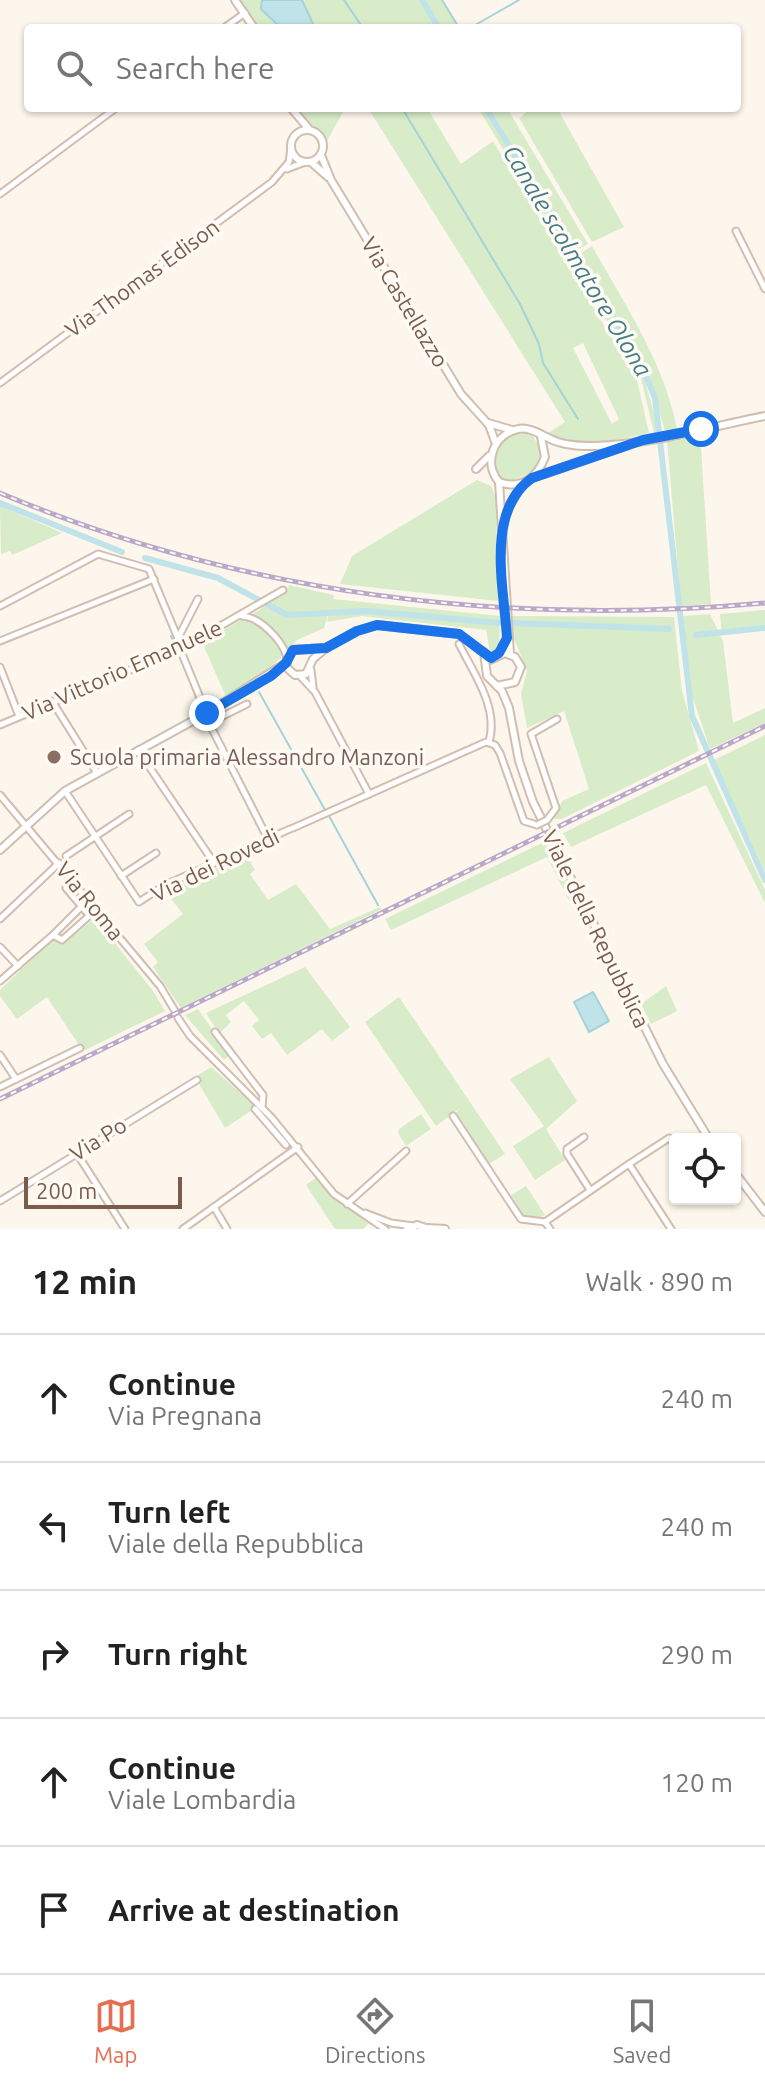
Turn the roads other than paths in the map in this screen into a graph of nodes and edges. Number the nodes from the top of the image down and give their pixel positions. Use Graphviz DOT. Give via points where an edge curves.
graph roads {
  1 [pos="235,0"];
  2 [pos="245,13"];
  3 [pos="230,24"];
  4 [pos="252,24"];
  5 [pos="111,112"];
  6 [pos="292,112"];
  7 [pos="295,112"];
  8 [pos="311,130"];
  9 [pos="295,134"];
  10 [pos="291,148"];
  11 [pos="321,155"];
  12 [pos="308,162"];
  13 [pos="283,171"];
  14 [pos="331,180"];
  15 [pos="0,194"];
  16 [pos="736,231"];
  17 [pos="765,289"];
  18 [pos="0,383"];
  19 [pos="765,416"];
  20 [pos="485,421"];
  21 [pos="513,431"];
  22 [pos="541,437"];
  23 [pos="643,440"];
  24 [pos="571,445"];
  25 [pos="495,447"];
  26 [pos="585,460"];
  27 [pos="476,469"];
  28 [pos="532,478"];
  29 [pos="499,482"];
  30 [pos="522,484"];
  31 [pos="502,524"];
  32 [pos="154,579"];
  33 [pos="283,590"];
  34 [pos="198,599"];
  35 [pos="0,606"];
  36 [pos="241,616"];
  37 [pos="178,638"];
  38 [pos="507,638"];
  39 [pos="0,641"];
  40 [pos="459,644"];
  41 [pos="181,648"];
  42 [pos="326,648"];
  43 [pos="308,651"];
  44 [pos="484,652"];
  45 [pos="499,653"];
  46 [pos="510,654"];
  47 [pos="491,658"];
  48 [pos="313,659"];
  49 [pos="286,660"];
  50 [pos="0,667"];
  51 [pos="487,667"];
  52 [pos="311,670"];
  53 [pos="290,672"];
  54 [pos="271,676"];
  55 [pos="300,676"];
  56 [pos="513,684"];
  57 [pos="497,686"];
  58 [pos="315,692"];
  59 [pos="52,701"];
  60 [pos="247,704"];
  61 [pos="203,705"];
  62 [pos="509,708"];
  63 [pos="19,716"];
  64 [pos="557,719"];
  65 [pos="0,725"];
  66 [pos="489,742"];
  67 [pos="138,750"];
  68 [pos="97,773"];
  69 [pos="65,791"];
  70 [pos="369,794"];
  71 [pos="0,795"];
  72 [pos="129,814"];
  73 [pos="27,823"];
  74 [pos="94,838"];
  75 [pos="268,839"];
  76 [pos="0,850"];
  77 [pos="156,853"];
  78 [pos="66,856"];
  79 [pos="59,863"];
  80 [pos="214,863"];
  81 [pos="121,876"];
  82 [pos="72,880"];
  83 [pos="82,906"];
  84 [pos="0,919"];
  85 [pos="53,935"];
  86 [pos="0,947"];
  87 [pos="18,966"];
  88 [pos="0,981"];
  89 [pos="175,1011"];
  90 [pos="178,1018"];
  91 [pos="215,1032"];
  92 [pos="80,1048"];
  93 [pos="0,1055"];
  94 [pos="16,1079"];
  95 [pos="197,1080"];
  96 [pos="0,1087"];
  97 [pos="259,1107"];
  98 [pos="453,1116"];
  99 [pos="269,1120"];
  100 [pos="705,1133"];
  101 [pos="584,1137"];
  102 [pos="669,1138"];
  103 [pos="286,1145"];
  104 [pos="298,1147"];
  105 [pos="406,1151"];
  106 [pos="76,1152"];
  107 [pos="629,1164"];
  108 [pos="741,1181"];
  109 [pos="590,1190"];
  110 [pos="0,1201"];
  111 [pos="349,1206"];
  112 [pos="214,1207"];
  113 [pos="765,1212"];
  114 [pos="545,1222"];
  115 [pos="394,1227"];
  116 [pos="410,1227"];
  117 [pos="428,1228"];
  118 [pos="125,1229"];
  119 [pos="183,1229"];
  120 [pos="227,1229"];
  121 [pos="385,1229"];
  122 [pos="445,1229"];
  123 [pos="550,1229"];
  124 [pos="671,1229"];
  1 -- 2 [label="street"];
  2 -- 3 [label="street"];
  2 -- 4 [label="street"];
  5 -- 15 [label="street"];
  6 -- 9 [label="street"];
  7 -- 8 [label="street"];
  8 -- 9 [label="street"];
  8 -- 11 [label="street" via="323,140"];
  9 -- 10 [label="street"];
  10 -- 12 [label="street"];
  10 -- 13 [label="street"];
  11 -- 12 [label="street"];
  11 -- 14 [label="street"];
  12 -- 13 [label="street, Via Thomas Edison"];
  12 -- 14 [label="street"];
  13 -- 18 [label="street, Via Thomas Edison"];
  14 -- 20 [label="street, Via Castellazzo" via="461,394"];
  16 -- 17 [label="street"];
  19 -- 23 [label="street"];
  20 -- 21 [label="street, Via Castellazzo"];
  20 -- 25 [label="street, Via Castellazzo"];
  21 -- 22 [label="street" via="527,429"];
  21 -- 25 [label="street"];
  22 -- 24 [label="street"];
  22 -- 28 [label="street" via="545,457"];
  23 -- 24 [label="street"];
  23 -- 26 [label="street"];
  24 -- 26 [label="street"];
  25 -- 27 [label="street"];
  25 -- 29 [label="street" via="491,469"];
  26 -- 28 [label="street"];
  28 -- 30 [label="street"];
  29 -- 30 [label="street"];
  29 -- 31 [label="street"];
  30 -- 31 [label="street"];
  31 -- 38 [label="street"];
  32 -- 35 [label="street" via="146,567 98,554"];
  32 -- 37 [label="street"];
  32 -- 39 [label="street"];
  33 -- 36 [label="street, Via Vittorio Emanuele"];
  34 -- 37 [label="street"];
  36 -- 41 [label="street, Via Vittorio Emanuele"];
  36 -- 49 [label="street" via="258,622 282,645"];
  37 -- 41 [label="street"];
  38 -- 45 [label="street"];
  38 -- 46 [label="street"];
  40 -- 66 [label="street" via="488,705 493,727"];
  41 -- 59 [label="street, Via Vittorio Emanuele"];
  41 -- 61 [label="street"];
  42 -- 43 [label="street"];
  42 -- 44 [label="street" via="377,625 459,634"];
  42 -- 48 [label="street"];
  43 -- 48 [label="street"];
  43 -- 49 [label="street" via="293,650"];
  44 -- 47 [label="street"];
  44 -- 51 [label="street"];
  45 -- 46 [label="street"];
  45 -- 47 [label="street"];
  46 -- 56 [label="street" via="521,667"];
  47 -- 51 [label="street"];
  48 -- 52 [label="street"];
  49 -- 53 [label="street"];
  49 -- 54 [label="street"];
  50 -- 63 [label="street"];
  51 -- 57 [label="street" via="487,676"];
  52 -- 55 [label="street"];
  52 -- 58 [label="street"];
  53 -- 54 [label="street"];
  53 -- 55 [label="street"];
  54 -- 67 [label="street"];
  55 -- 58 [label="street"];
  56 -- 57 [label="street"];
  56 -- 62 [label="street, Viale della Repubblica"];
  57 -- 62 [label="street, Viale della Repubblica"];
  58 -- 70 [label="street"];
  59 -- 63 [label="street, Via Vittorio Emanuele"];
  59 -- 68 [label="street"];
  60 -- 75 [label="street" via="209,723"];
  62 -- 100 [label="street, Viale della Repubblica" via="533,802 663,1064"];
  63 -- 65 [label="street, Via Vittorio Emanuele"];
  64 -- 66 [label="street, bridge" via="531,734 556,808 537,825 524,821 500,753"];
  66 -- 70 [label="street, Via dei Rovedi"];
  67 -- 68 [label="street"];
  67 -- 80 [label="street"];
  68 -- 69 [label="street"];
  69 -- 73 [label="street"];
  69 -- 74 [label="street"];
  70 -- 75 [label="street, Via dei Rovedi"];
  71 -- 73 [label="street, Via Roma"];
  72 -- 74 [label="street"];
  73 -- 76 [label="street"];
  73 -- 79 [label="street, Via Roma"];
  74 -- 78 [label="street"];
  74 -- 81 [label="street"];
  75 -- 80 [label="street, Via dei Rovedi"];
  77 -- 81 [label="street"];
  79 -- 82 [label="street, Via Roma"];
  79 -- 84 [label="street"];
  80 -- 81 [label="street, Via dei Rovedi" via="139,902"];
  82 -- 83 [label="street" via="66,888"];
  82 -- 89 [label="street, Via Roma"];
  83 -- 85 [label="street"];
  83 -- 85 [label="street" via="87,918 62,940"];
  85 -- 87 [label="street"];
  86 -- 87 [label="street"];
  87 -- 88 [label="street"];
  90 -- 97 [label="street"];
  91 -- 97 [label="street" via="263,1095"];
  92 -- 94 [label="street"];
  93 -- 94 [label="street"];
  94 -- 96 [label="street"];
  95 -- 106 [label="street, Via Po"];
  97 -- 99 [label="street"];
  98 -- 114 [label="street" via="521,1219"];
  99 -- 103 [label="street"];
  99 -- 104 [label="street"];
  101 -- 109 [label="street" via="567,1154"];
  102 -- 107 [label="street"];
  104 -- 111 [label="street"];
  104 -- 112 [label="street"];
  105 -- 111 [label="street"];
  106 -- 110 [label="street, Via Po"];
  106 -- 118 [label="street"];
  107 -- 109 [label="street"];
  107 -- 124 [label="street"];
  108 -- 113 [label="street"];
  109 -- 114 [label="street"];
  111 -- 115 [label="street"];
  111 -- 121 [label="street"];
  112 -- 119 [label="street"];
  112 -- 120 [label="street"];
  114 -- 123 [label="street"];
  115 -- 116 [label="street"];
  116 -- 117 [label="street"];
  117 -- 122 [label="street"];
}
